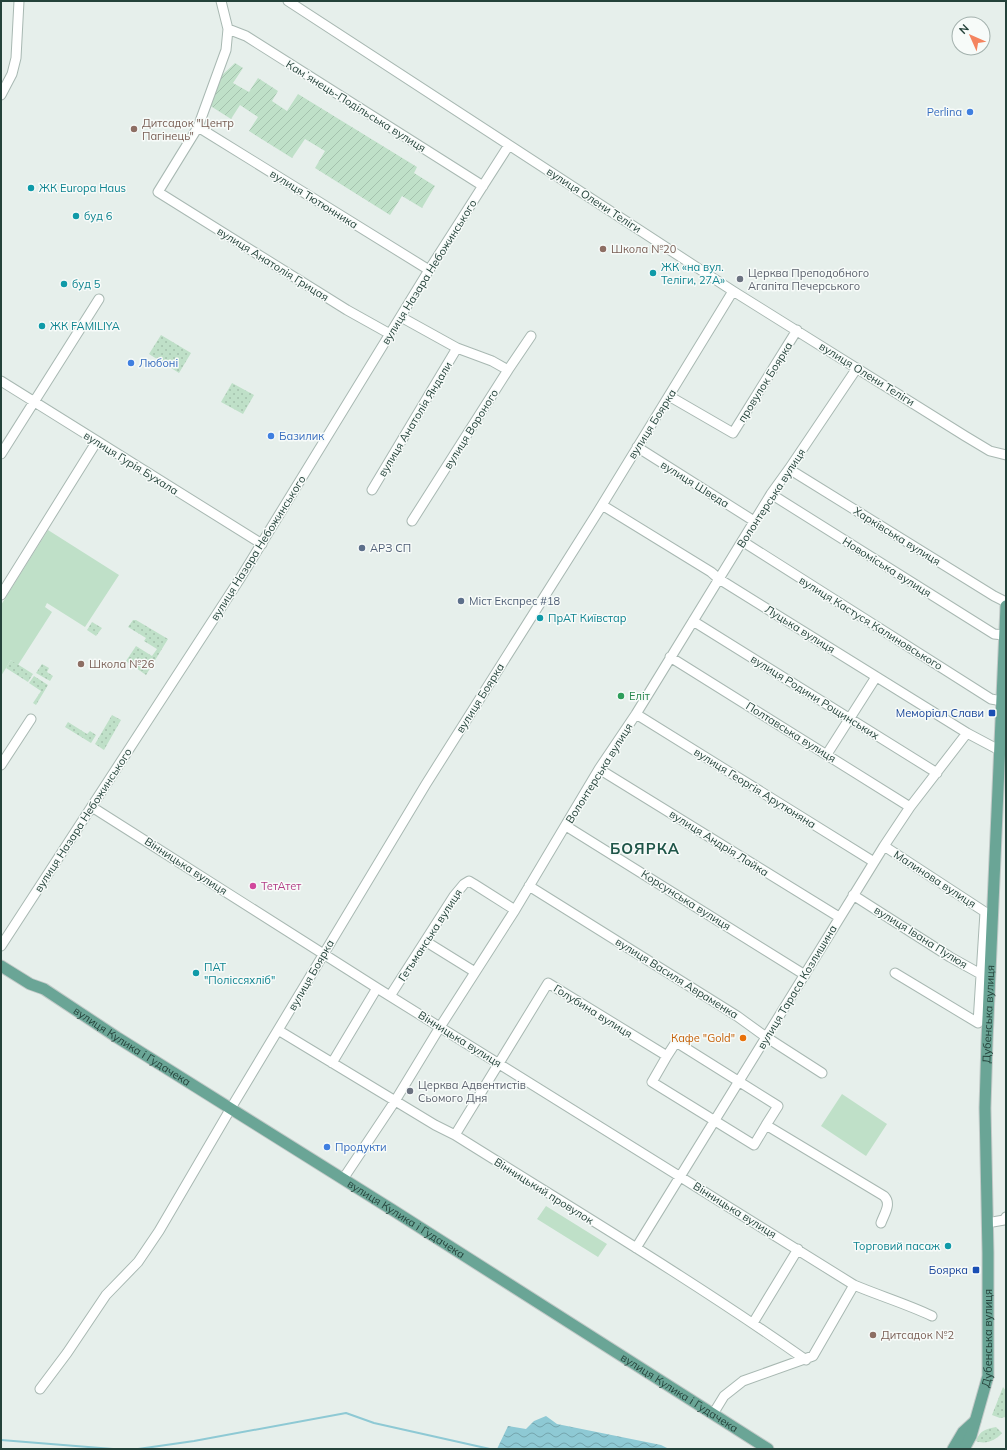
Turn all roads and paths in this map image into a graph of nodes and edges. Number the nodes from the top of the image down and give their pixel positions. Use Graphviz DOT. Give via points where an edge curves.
graph roads {
  1 [pos="19,1"];
  2 [pos="221,1"];
  3 [pos="288,1"];
  4 [pos="228,29"];
  5 [pos="2,92"];
  6 [pos="198,127"];
  7 [pos="509,145"];
  8 [pos="483,186"];
  9 [pos="429,270"];
  10 [pos="733,291"];
  11 [pos="99,299"];
  12 [pos="401,317"];
  13 [pos="797,330"];
  14 [pos="390,334"];
  15 [pos="531,336"];
  16 [pos="457,348"];
  17 [pos="857,368"];
  18 [pos="508,370"];
  19 [pos="1,381"];
  20 [pos="669,396"];
  21 [pos="34,402"];
  22 [pos="97,441"];
  23 [pos="637,448"];
  24 [pos="1,454"];
  25 [pos="1006,455"];
  26 [pos="789,469"];
  27 [pos="372,490"];
  28 [pos="771,494"];
  29 [pos="602,505"];
  30 [pos="412,521"];
  31 [pos="754,521"];
  32 [pos="742,541"];
  33 [pos="262,544"];
  34 [pos="719,579"];
  35 [pos="1,594"];
  36 [pos="1006,602"];
  37 [pos="1006,606"];
  38 [pos="693,621"];
  39 [pos="1006,621"];
  40 [pos="1004,635"];
  41 [pos="670,657"];
  42 [pos="876,677"];
  43 [pos="1002,701"];
  44 [pos="636,714"];
  45 [pos="31,719"];
  46 [pos="850,719"];
  47 [pos="967,733"];
  48 [pos="999,750"];
  49 [pos="827,754"];
  50 [pos="1,765"];
  51 [pos="600,769"];
  52 [pos="937,773"];
  53 [pos="92,806"];
  54 [pos="910,807"];
  55 [pos="566,826"];
  56 [pos="884,846"];
  57 [pos="874,862"];
  58 [pos="529,886"];
  59 [pos="853,896"];
  60 [pos="515,910"];
  61 [pos="839,918"];
  62 [pos="425,941"];
  63 [pos="1,946"];
  64 [pos="323,954"];
  65 [pos="1,958"];
  66 [pos="1,966"];
  67 [pos="475,972"];
  68 [pos="895,973"];
  69 [pos="805,975"];
  70 [pos="985,976"];
  71 [pos="377,988"];
  72 [pos="44,989"];
  73 [pos="390,996"];
  74 [pos="440,1027"];
  75 [pos="278,1030"];
  76 [pos="766,1037"];
  77 [pos="668,1056"];
  78 [pos="332,1062"];
  79 [pos="499,1063"];
  80 [pos="822,1073"];
  81 [pos="740,1082"];
  82 [pos="395,1101"];
  83 [pos="230,1108"];
  84 [pos="715,1121"];
  85 [pos="766,1124"];
  86 [pos="455,1135"];
  87 [pos="680,1176"];
  88 [pos="343,1179"];
  89 [pos="1006,1217"];
  90 [pos="881,1223"];
  91 [pos="987,1223"];
  92 [pos="636,1248"];
  93 [pos="798,1249"];
  94 [pos="854,1285"];
  95 [pos="932,1316"];
  96 [pos="753,1323"];
  97 [pos="806,1360"];
  98 [pos="40,1388"];
  99 [pos="713,1414"];
  100 [pos="975,1421"];
  101 [pos="768,1449"];
  102 [pos="954,1449"];
  103 [pos="964,1449"];
  1 -- 5 [label="street" via="16,58 12,74"];
  2 -- 4 [label="street"];
  3 -- 7 [label="street, вулиця Олени Теліги"];
  4 -- 6 [label="street" via="226,50"];
  4 -- 8 [label="street, Камʼянець-Подільська вулиця" via="246,36"];
  6 -- 9 [label="street, вулиця Тютюнника"];
  6 -- 14 [label="street, вулиця Анатолія Грицая" via="158,192"];
  7 -- 8 [label="street, вулиця Назара Небожинського"];
  7 -- 10 [label="street, вулиця Олени Теліги"];
  8 -- 9 [label="street, вулиця Назара Небожинського"];
  9 -- 12 [label="street, вулиця Назара Небожинського"];
  10 -- 13 [label="street, вулиця Олени Теліги"];
  10 -- 20 [label="street, вулиця Боярка"];
  11 -- 21 [label="street"];
  12 -- 14 [label="street, вулиця Назара Небожинського"];
  12 -- 16 [label="street"];
  13 -- 17 [label="street, вулиця Олени Теліги"];
  13 -- 20 [label="street, провулок Боярка" via="733,432"];
  14 -- 33 [label="street, вулиця Назара Небожинського"];
  15 -- 18 [label="street, вулиця Вороного"];
  16 -- 18 [label="street"];
  16 -- 27 [label="street, вулиця Анатолія Яндали"];
  17 -- 25 [label="street, вулиця Олени Теліги" via="990,451"];
  17 -- 26 [label="street, Волонтерська вулиця"];
  18 -- 30 [label="street, вулиця Вороного"];
  19 -- 21 [label="street, вулиця Гурія Бухала"];
  20 -- 23 [label="street, вулиця Боярка"];
  21 -- 22 [label="street, вулиця Гурія Бухала"];
  21 -- 24 [label="street"];
  22 -- 33 [label="street, вулиця Гурія Бухала"];
  22 -- 35 [label="street"];
  23 -- 29 [label="street, вулиця Боярка"];
  23 -- 31 [label="street, вулиця Шведа"];
  26 -- 28 [label="street, Волонтерська вулиця"];
  26 -- 36 [label="street, Харківська вулиця"];
  28 -- 31 [label="street, Волонтерська вулиця"];
  28 -- 40 [label="street, Новоміська вулиця" via="994,634"];
  29 -- 34 [label="street, Луцька вулиця"];
  29 -- 64 [label="street, вулиця Боярка" via="430,778"];
  31 -- 32 [label="street, Волонтерська вулиця"];
  32 -- 34 [label="street, Волонтерська вулиця"];
  32 -- 43 [label="street, вулиця Кастуся Калиновського" via="990,699"];
  33 -- 53 [label="street, вулиця Назара Небожинського"];
  34 -- 38 [label="street, Волонтерська вулиця"];
  34 -- 42 [label="street, Луцька вулиця"];
  37 -- 39 [label="main road, Дубенська вулиця"];
  38 -- 41 [label="street, Волонтерська вулиця"];
  38 -- 46 [label="street, вулиця Родини Рощинських"];
  39 -- 40 [label="main road, Дубенська вулиця"];
  40 -- 43 [label="main road, Дубенська вулиця"];
  41 -- 44 [label="street, Волонтерська вулиця"];
  41 -- 49 [label="street, Полтавська вулиця"];
  42 -- 46 [label="street"];
  42 -- 47 [label="street, Луцька вулиця"];
  43 -- 48 [label="main road, Дубенська вулиця"];
  44 -- 51 [label="street, Волонтерська вулиця"];
  44 -- 57 [label="street, вулиця Георгія Арутюняна"];
  45 -- 50 [label="street"];
  46 -- 49 [label="street"];
  46 -- 52 [label="street, вулиця Родини Рощинських"];
  47 -- 48 [label="street, Луцька вулиця"];
  47 -- 52 [label="street, вулиця Тараса Козлишина"];
  48 -- 70 [label="main road, Дубенська вулиця"];
  49 -- 54 [label="street, Полтавська вулиця"];
  51 -- 55 [label="street, Волонтерська вулиця"];
  51 -- 61 [label="street, вулиця Андрія Лайка"];
  52 -- 54 [label="street, вулиця Тараса Козлишина"];
  53 -- 63 [label="street, вулиця Назара Небожинського"];
  53 -- 64 [label="street, Вінницька вулиця"];
  54 -- 56 [label="street, вулиця Тараса Козлишина"];
  55 -- 58 [label="street, Волонтерська вулиця"];
  55 -- 69 [label="street, Корсунська вулиця"];
  56 -- 57 [label="street, вулиця Тараса Козлишина"];
  56 -- 70 [label="street, Малинова вулиця" via="985,912"];
  57 -- 59 [label="street, вулиця Тараса Козлишина"];
  58 -- 60 [label="street, Волонтерська вулиця"];
  58 -- 76 [label="street, вулиця Василя Авраменка" via="737,1016"];
  59 -- 61 [label="street, вулиця Тараса Козлишина"];
  59 -- 70 [label="street, вулиця Івана Пулюя"];
  60 -- 62 [label="street, Гетьманська вулиця" via="469,881 454,896"];
  60 -- 67 [label="street, Волонтерська вулиця"];
  61 -- 69 [label="street, вулиця Тараса Козлишина"];
  62 -- 67 [label="street"];
  62 -- 73 [label="street, Гетьманська вулиця"];
  64 -- 71 [label="street, Вінницька вулиця"];
  64 -- 75 [label="street, вулиця Боярка"];
  65 -- 72 [label="main road, вулиця Кулика і Гудачека" via="34,978"];
  66 -- 72 [label="main road, вулиця Кулика і Гудачека" via="30,984"];
  67 -- 74 [label="street, Волонтерська вулиця"];
  68 -- 70 [label="street" via="978,1023"];
  69 -- 76 [label="street, вулиця Тараса Козлишина"];
  70 -- 91 [label="main road, Дубенська вулиця"];
  71 -- 73 [label="street, Вінницька вулиця"];
  71 -- 78 [label="street"];
  72 -- 83 [label="main road, вулиця Кулика і Гудачека"];
  73 -- 74 [label="street, Вінницька вулиця"];
  74 -- 79 [label="street, Вінницька вулиця"];
  74 -- 82 [label="street, Волонтерська вулиця"];
  75 -- 78 [label="street, Вінницький провулок"];
  75 -- 83 [label="street, вулиця Боярка"];
  76 -- 80 [label="street, вулиця Василя Авраменка"];
  76 -- 81 [label="street, вулиця Тараса Козлишина"];
  77 -- 79 [label="street, Голубина вулиця" via="548,983"];
  77 -- 81 [label="street" via="676,1042"];
  77 -- 84 [label="street" via="652,1082"];
  78 -- 82 [label="street, Вінницький провулок"];
  79 -- 86 [label="street, Голубина вулиця"];
  79 -- 87 [label="street, Вінницька вулиця"];
  81 -- 84 [label="street, вулиця Тараса Козлишина"];
  81 -- 85 [label="street" via="778,1106"];
  82 -- 86 [label="street, Вінницький провулок"];
  82 -- 88 [label="street, Волонтерська вулиця"];
  83 -- 88 [label="main road, вулиця Кулика і Гудачека"];
  83 -- 98 [label="street, вулиця Боярка" via="159,1231 138,1262 106,1295"];
  84 -- 85 [label="street" via="754,1145"];
  84 -- 87 [label="street, вулиця Тараса Козлишина"];
  85 -- 90 [label="street" via="884,1196 888,1204"];
  86 -- 92 [label="street, Вінницький провулок"];
  87 -- 92 [label="street, вулиця Тараса Козлишина"];
  87 -- 93 [label="street, Вінницька вулиця"];
  88 -- 99 [label="main road, вулиця Кулика і Гудачека"];
  89 -- 91 [label="street" via="1004,1220"];
  91 -- 100 [label="main road, Дубенська вулиця" via="988,1376"];
  92 -- 96 [label="street, Вінницький провулок"];
  93 -- 94 [label="street, Вінницька вулиця"];
  93 -- 96 [label="street"];
  94 -- 95 [label="street, Вінницька вулиця"];
  94 -- 97 [label="street" via="813,1356"];
  96 -- 97 [label="street, Вінницький провулок"];
  97 -- 99 [label="street" via="743,1381 724,1396"];
  99 -- 101 [label="main road, вулиця Кулика і Гудачека"];
  100 -- 102 [label="main road, Дубенська вулиця" via="963,1432"];
  100 -- 103 [label="main road, Дубенська вулиця"];
}
